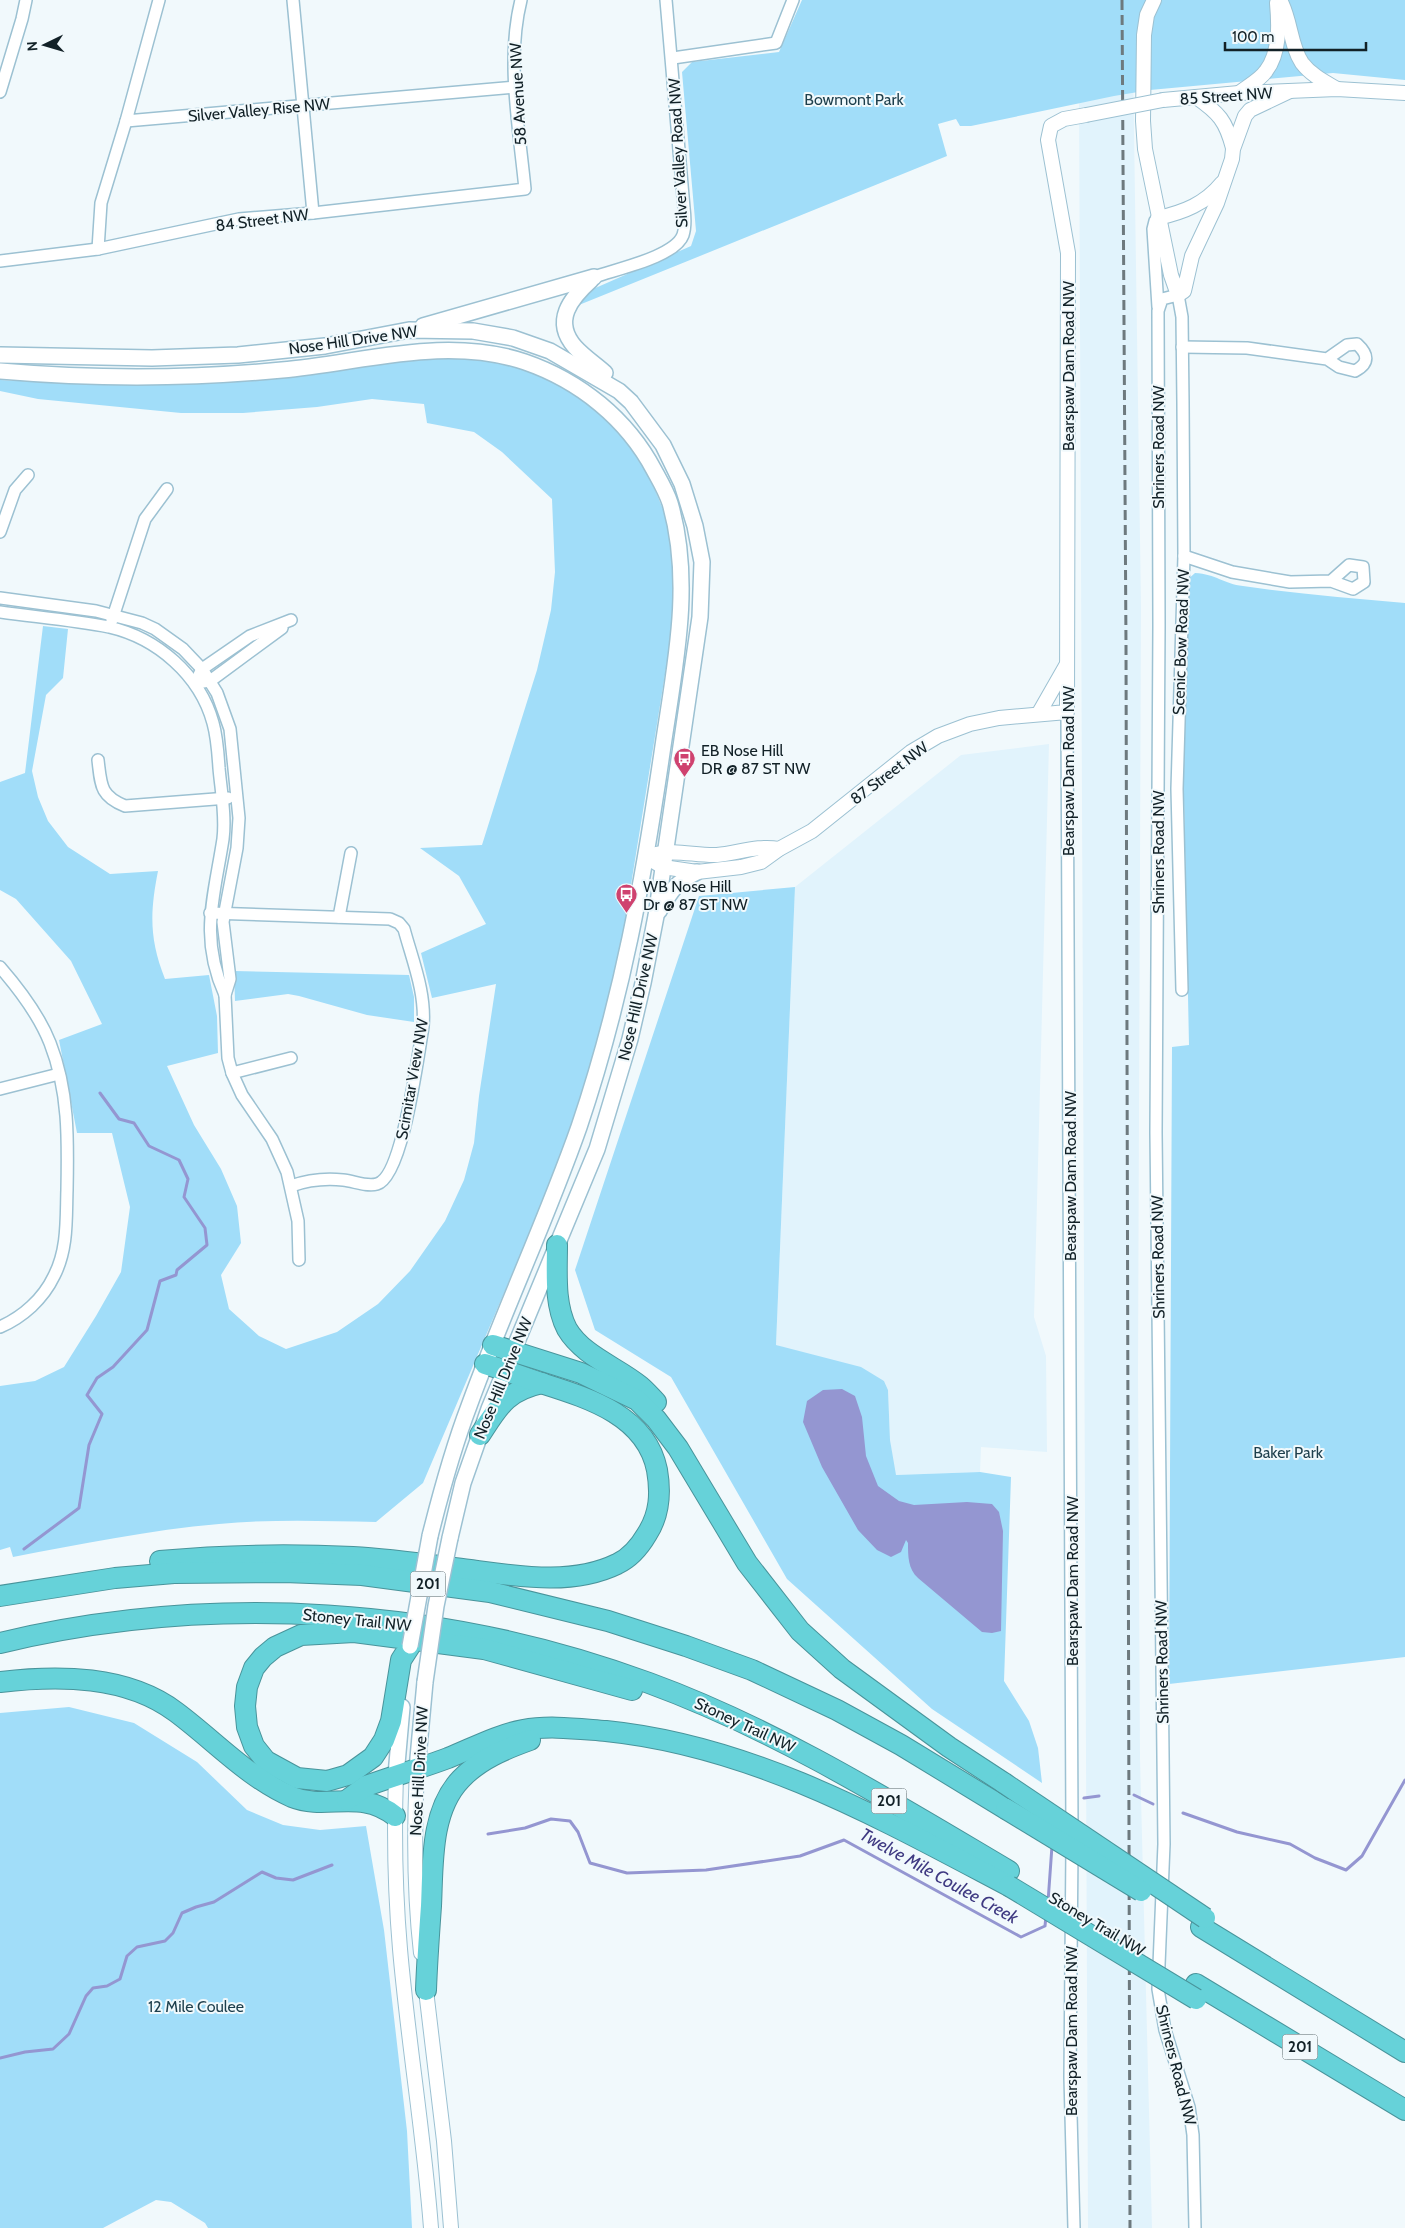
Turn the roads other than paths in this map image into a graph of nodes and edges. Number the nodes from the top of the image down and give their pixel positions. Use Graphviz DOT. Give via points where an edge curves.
graph roads {
  1 [pos="26,0"];
  2 [pos="159,0"];
  3 [pos="293,0"];
  4 [pos="521,0"];
  5 [pos="666,0"];
  6 [pos="793,0"];
  7 [pos="1154,0"];
  8 [pos="1279,0"];
  9 [pos="672,58"];
  10 [pos="515,88"];
  11 [pos="1337,89"];
  12 [pos="1290,91"];
  13 [pos="0,92"];
  14 [pos="1239,93"];
  15 [pos="1405,93"];
  16 [pos="1196,97"];
  17 [pos="304,107"];
  18 [pos="126,121"];
  19 [pos="1051,126"];
  20 [pos="1233,149"];
  21 [pos="1225,179"];
  22 [pos="525,188"];
  23 [pos="313,213"];
  24 [pos="1158,218"];
  25 [pos="98,250"];
  26 [pos="0,261"];
  27 [pos="594,277"];
  28 [pos="1178,295"];
  29 [pos="1158,311"];
  30 [pos="409,330"];
  31 [pos="1182,347"];
  32 [pos="0,355"];
  33 [pos="1327,359"];
  34 [pos="0,371"];
  35 [pos="619,391"];
  36 [pos="28,475"];
  37 [pos="167,489"];
  38 [pos="0,532"];
  39 [pos="1184,556"];
  40 [pos="1331,581"];
  41 [pos="0,598"];
  42 [pos="0,612"];
  43 [pos="114,614"];
  44 [pos="110,628"];
  45 [pos="1068,662"];
  46 [pos="202,669"];
  47 [pos="210,681"];
  48 [pos="194,683"];
  49 [pos="1067,712"];
  50 [pos="1039,713"];
  51 [pos="98,760"];
  52 [pos="237,797"];
  53 [pos="222,798"];
  54 [pos="779,849"];
  55 [pos="351,854"];
  56 [pos="646,857"];
  57 [pos="664,859"];
  58 [pos="697,872"];
  59 [pos="210,913"];
  60 [pos="223,913"];
  61 [pos="656,916"];
  62 [pos="339,917"];
  63 [pos="0,967"];
  64 [pos="1182,990"];
  65 [pos="225,995"];
  66 [pos="291,1058"];
  67 [pos="232,1073"];
  68 [pos="59,1074"];
  69 [pos="0,1089"];
  70 [pos="291,1186"];
  71 [pos="557,1245"];
  72 [pos="299,1260"];
  73 [pos="0,1327"];
  74 [pos="493,1345"];
  75 [pos="513,1352"];
  76 [pos="485,1364"];
  77 [pos="504,1370"];
  78 [pos="542,1383"];
  79 [pos="480,1435"];
  80 [pos="715,1513"];
  81 [pos="0,1595"];
  82 [pos="0,1643"];
  83 [pos="410,1646"];
  84 [pos="402,1678"];
  85 [pos="0,1682"];
  86 [pos="593,1730"];
  87 [pos="767,1735"];
  88 [pos="417,1770"];
  89 [pos="396,1775"];
  90 [pos="347,1800"];
  91 [pos="394,1816"];
  92 [pos="1009,1878"];
  93 [pos="1203,1922"];
  94 [pos="426,1990"];
  95 [pos="1405,2052"];
  96 [pos="1405,2111"];
  97 [pos="430,2228"];
  98 [pos="451,2228"];
  99 [pos="1074,2228"];
  100 [pos="1195,2228"];
  1 -- 13 [label="street"];
  2 -- 18 [label="street"];
  3 -- 17 [label="street"];
  4 -- 10 [label="street, 58 Avenue NW" via="515,23"];
  5 -- 9 [label="street, Silver Valley Road NW"];
  6 -- 9 [label="street" via="776,42"];
  7 -- 24 [label="street" via="1144,34 1143,121"];
  8 -- 11 [label="street" via="1303,64"];
  8 -- 14 [label="street" via="1274,57 1266,72"];
  9 -- 27 [label="street, Silver Valley Road NW" via="684,208 683,236 679,243 664,253"];
  10 -- 17 [label="street, Silver Valley Rise NW"];
  10 -- 22 [label="street, 58 Avenue NW"];
  11 -- 12 [label="street, 85 Street NW"];
  11 -- 15 [label="street, 85 Street NW"];
  12 -- 14 [label="street, 85 Street NW"];
  12 -- 20 [label="street" via="1250,110"];
  14 -- 16 [label="street, 85 Street NW"];
  16 -- 19 [label="street, 85 Street NW, bridge" via="1086,114"];
  16 -- 20 [label="street" via="1223,119"];
  17 -- 18 [label="street, Silver Valley Rise NW"];
  17 -- 23 [label="street"];
  18 -- 25 [label="street" via="101,203"];
  19 -- 45 [label="street, Bearspaw Dam Road NW" via="1049,152 1068,254"];
  20 -- 21 [label="street"];
  21 -- 24 [label="street" via="1199,204"];
  21 -- 28 [label="street" via="1192,256 1184,290"];
  22 -- 23 [label="street, 84 Street NW"];
  23 -- 25 [label="street, 84 Street NW" via="239,219"];
  24 -- 28 [label="street"];
  24 -- 29 [label="street, Shriners Road NW" via="1153,229"];
  25 -- 26 [label="street, 84 Street NW"];
  27 -- 30 [label="main road"];
  27 -- 35 [label="main road" via="571,300 566,328 574,346 604,372"];
  28 -- 29 [label="street" via="1162,299"];
  28 -- 31 [label="street, Scenic Bow Road NW"];
  29 -- 100 [label="street, Shriners Road NW" via="1156,1143 1164,1844 1158,1989 1165,2030 1189,2107 1193,2135"];
  30 -- 32 [label="main road, Nose Hill Drive NW" via="325,346 238,355 152,358"];
  30 -- 35 [label="main road, Nose Hill Drive NW" via="473,331 513,338 550,351"];
  31 -- 33 [label="street" via="1247,348"];
  31 -- 39 [label="street, Scenic Bow Road NW"];
  34 -- 56 [label="main road, Nose Hill Drive NW" via="224,375 434,351 468,351 529,364 566,380 591,397 614,415 643,450 668,497 679,540 682,598 675,666"];
  35 -- 57 [label="main road, Nose Hill Drive NW" via="664,445 682,484 702,562 698,634"];
  36 -- 38 [label="street" via="15,490"];
  37 -- 43 [label="street" via="145,520"];
  39 -- 40 [label="street" via="1232,572 1290,582"];
  39 -- 64 [label="street, Scenic Bow Road NW" via="1177,789"];
  41 -- 43 [label="street"];
  42 -- 44 [label="street"];
  43 -- 44 [label="street"];
  43 -- 46 [label="street" via="155,629 183,649"];
  44 -- 48 [label="street" via="154,646"];
  45 -- 49 [label="street, Bearspaw Dam Road NW"];
  45 -- 50 [label="street"];
  46 -- 47 [label="street"];
  46 -- 47 [label="street" via="250,636 292,620"];
  46 -- 48 [label="street"];
  47 -- 48 [label="street"];
  47 -- 52 [label="street" via="230,729"];
  48 -- 53 [label="street" via="213,721"];
  49 -- 50 [label="street, 87 Street NW"];
  49 -- 99 [label="street, Bearspaw Dam Road NW" via="1073,1766 1070,2078"];
  50 -- 54 [label="street, 87 Street NW" via="979,722 938,736 911,752 812,831"];
  51 -- 53 [label="street" via="101,787 115,802 125,806"];
  52 -- 53 [label="street"];
  52 -- 60 [label="street" via="238,839"];
  53 -- 59 [label="street" via="224,828"];
  54 -- 57 [label="street, 87 Street NW" via="766,847"];
  54 -- 58 [label="street, 87 Street NW" via="754,864"];
  55 -- 62 [label="street"];
  56 -- 57 [label="street, 87 Street NW"];
  56 -- 74 [label="main road, Nose Hill Drive NW" via="620,991 600,1060 554,1195"];
  57 -- 58 [label="street, 87 Street NW"];
  57 -- 61 [label="main road, Nose Hill Drive NW"];
  58 -- 61 [label="main road" via="672,888"];
  59 -- 60 [label="street, Scimitar View NW"];
  59 -- 65 [label="street" via="214,961"];
  60 -- 62 [label="street, Scimitar View NW"];
  60 -- 65 [label="street" via="230,979"];
  61 -- 71 [label="main road, Nose Hill Drive NW" via="644,983 616,1088 583,1186"];
  62 -- 70 [label="street, Scimitar View NW" via="390,919 402,926 421,986 423,1027 403,1132 397,1156 387,1176 381,1182 368,1185 331,1179 304,1181"];
  63 -- 68 [label="street" via="27,1000 43,1027"];
  65 -- 67 [label="street" via="226,1043"];
  66 -- 67 [label="street"];
  67 -- 70 [label="street" via="242,1095 272,1139"];
  68 -- 69 [label="street"];
  68 -- 73 [label="street" via="68,1122 64,1246 48,1288 26,1312"];
  70 -- 72 [label="street" via="298,1221"];
  71 -- 75 [label="main road, Nose Hill Drive NW"];
  71 -- 80 [label="highway" via="559,1301 568,1330 599,1359 639,1386 676,1424"];
  74 -- 75 [label="highway"];
  74 -- 76 [label="main road, Nose Hill Drive NW"];
  75 -- 77 [label="main road, Nose Hill Drive NW"];
  75 -- 80 [label="highway" via="581,1373 637,1400 678,1448"];
  76 -- 77 [label="highway"];
  76 -- 83 [label="main road, Nose Hill Drive NW, bridge" via="458,1438 430,1536"];
  77 -- 78 [label="highway"];
  77 -- 79 [label="main road, Nose Hill Drive NW"];
  78 -- 79 [label="highway" via="513,1393 494,1413"];
  78 -- 81 [label="highway" via="613,1411 643,1437 650,1449 658,1478 658,1510 641,1544 618,1564 584,1574 538,1577 353,1557 258,1555 195,1558 43,1577"];
  79 -- 88 [label="main road, Nose Hill Drive NW, bridge" via="463,1484 436,1606"];
  80 -- 93 [label="highway, bridge" via="747,1563 800,1632 842,1669"];
  81 -- 93 [label="highway, 201, bridge" via="174,1573 362,1575 490,1592 608,1621 752,1670 837,1710"];
  82 -- 87 [label="highway, Stoney Trail NW / 201" via="83,1628 185,1616 294,1613 351,1617 472,1632 564,1654 651,1683"];
  83 -- 84 [label="highway" via="401,1660"];
  84 -- 87 [label="highway" via="384,1740 373,1757 348,1775 327,1781 297,1778 266,1761 254,1746 246,1727 247,1687 254,1668 275,1646 301,1635 354,1632 484,1649 642,1693 720,1723"];
  84 -- 89 [label="main road, Nose Hill Drive NW"];
  85 -- 90 [label="highway" via="58,1678 130,1689 175,1711 250,1774 294,1798 315,1802"];
  86 -- 88 [label="highway" via="523,1730"];
  86 -- 92 [label="highway" via="666,1740 762,1766 826,1792"];
  86 -- 94 [label="highway" via="533,1739 504,1750 474,1767 450,1793 438,1825 434,1851"];
  87 -- 92 [label="highway, Stoney Trail NW / 201" via="836,1770"];
  88 -- 89 [label="highway"];
  88 -- 94 [label="street, Nose Hill Drive NW" via="414,1866"];
  89 -- 90 [label="highway" via="366,1786"];
  89 -- 91 [label="street, Nose Hill Drive NW"];
  90 -- 91 [label="highway" via="380,1806"];
  91 -- 97 [label="street, Nose Hill Drive NW" via="400,1949 426,2166"];
  92 -- 96 [label="highway, Stoney Trail NW / 201" via="1196,1991"];
  93 -- 95 [label="highway, 201"];
  94 -- 98 [label="street, Nose Hill Drive NW"];
}
